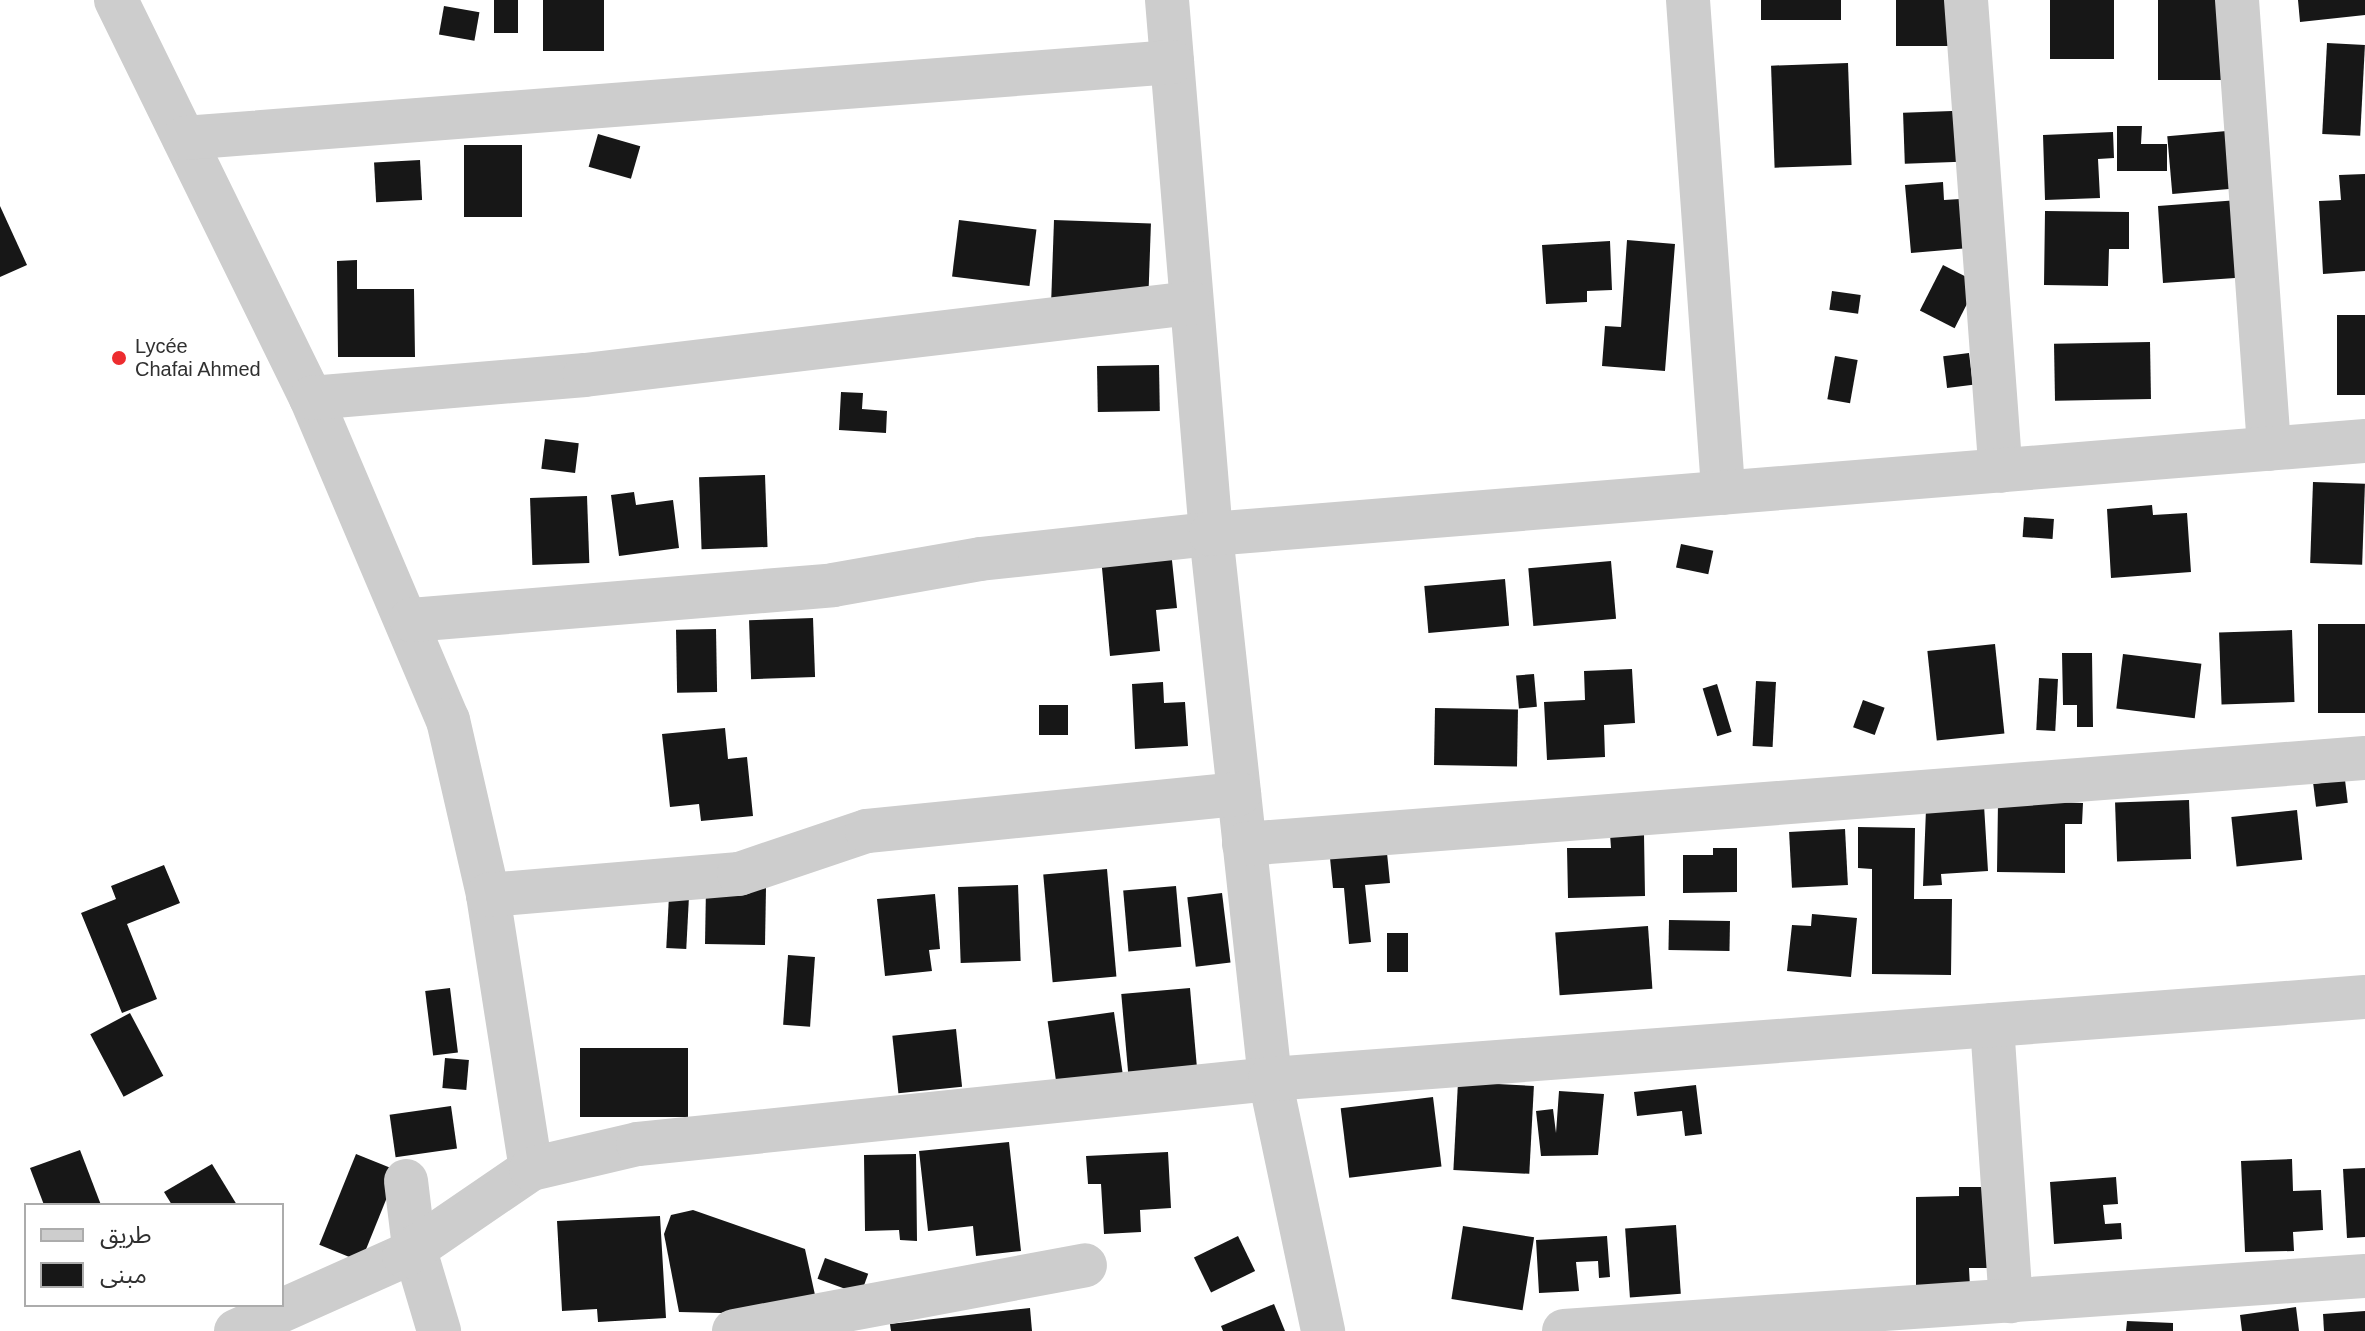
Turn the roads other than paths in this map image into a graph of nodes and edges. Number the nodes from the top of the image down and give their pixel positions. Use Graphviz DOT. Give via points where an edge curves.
graph roads {
  1 [pos="116,0"];
  2 [pos="1167,0"];
  3 [pos="1688,0"];
  4 [pos="1966,0"];
  5 [pos="2237,0"];
  6 [pos="1172,62"];
  7 [pos="184,138"];
  8 [pos="1191,303"];
  9 [pos="311,398"];
  10 [pos="2365,441"];
  11 [pos="2269,449"];
  12 [pos="2001,471"];
  13 [pos="1723,493"];
  14 [pos="1211,534"];
  15 [pos="411,620"];
  16 [pos="2365,758"];
  17 [pos="1239,794"];
  18 [pos="1244,844"];
  19 [pos="488,895"];
  20 [pos="2365,997"];
  21 [pos="1992,1025"];
  22 [pos="1270,1079"];
  23 [pos="531,1169"];
  24 [pos="406,1181"];
  25 [pos="414,1247"];
  26 [pos="1085,1265"];
  27 [pos="2365,1276"];
  28 [pos="2011,1301"];
  29 [pos="236,1331"];
  30 [pos="439,1331"];
  31 [pos="734,1331"];
  32 [pos="1323,1331"];
  33 [pos="1564,1331"];
  1 -- 7 [label="street"];
  2 -- 6 [label="street"];
  3 -- 13 [label="street"];
  4 -- 12 [label="street"];
  5 -- 11 [label="street"];
  6 -- 7 [label="street"];
  6 -- 8 [label="street"];
  7 -- 9 [label="street"];
  8 -- 9 [label="street" via="585,375"];
  8 -- 14 [label="street"];
  9 -- 15 [label="street"];
  10 -- 11 [label="street"];
  11 -- 12 [label="street"];
  12 -- 13 [label="street"];
  13 -- 14 [label="street"];
  14 -- 15 [label="street" via="980,559 833,585"];
  14 -- 17 [label="street"];
  15 -- 19 [label="street" via="464,772"];
  16 -- 18 [label="street"];
  17 -- 18 [label="street"];
  17 -- 19 [label="street" via="867,831 739,874"];
  18 -- 22 [label="street"];
  19 -- 23 [label="street"];
  20 -- 21 [label="street"];
  21 -- 22 [label="street"];
  21 -- 28 [label="street"];
  22 -- 23 [label="street" via="638,1144"];
  22 -- 32 [label="street"];
  23 -- 25 [label="street"];
  24 -- 25 [label="street"];
  25 -- 29 [label="street" via="331,1293"];
  25 -- 30 [label="street"];
  26 -- 31 [label="street"];
  27 -- 28 [label="street"];
  28 -- 33 [label="street"];
}
